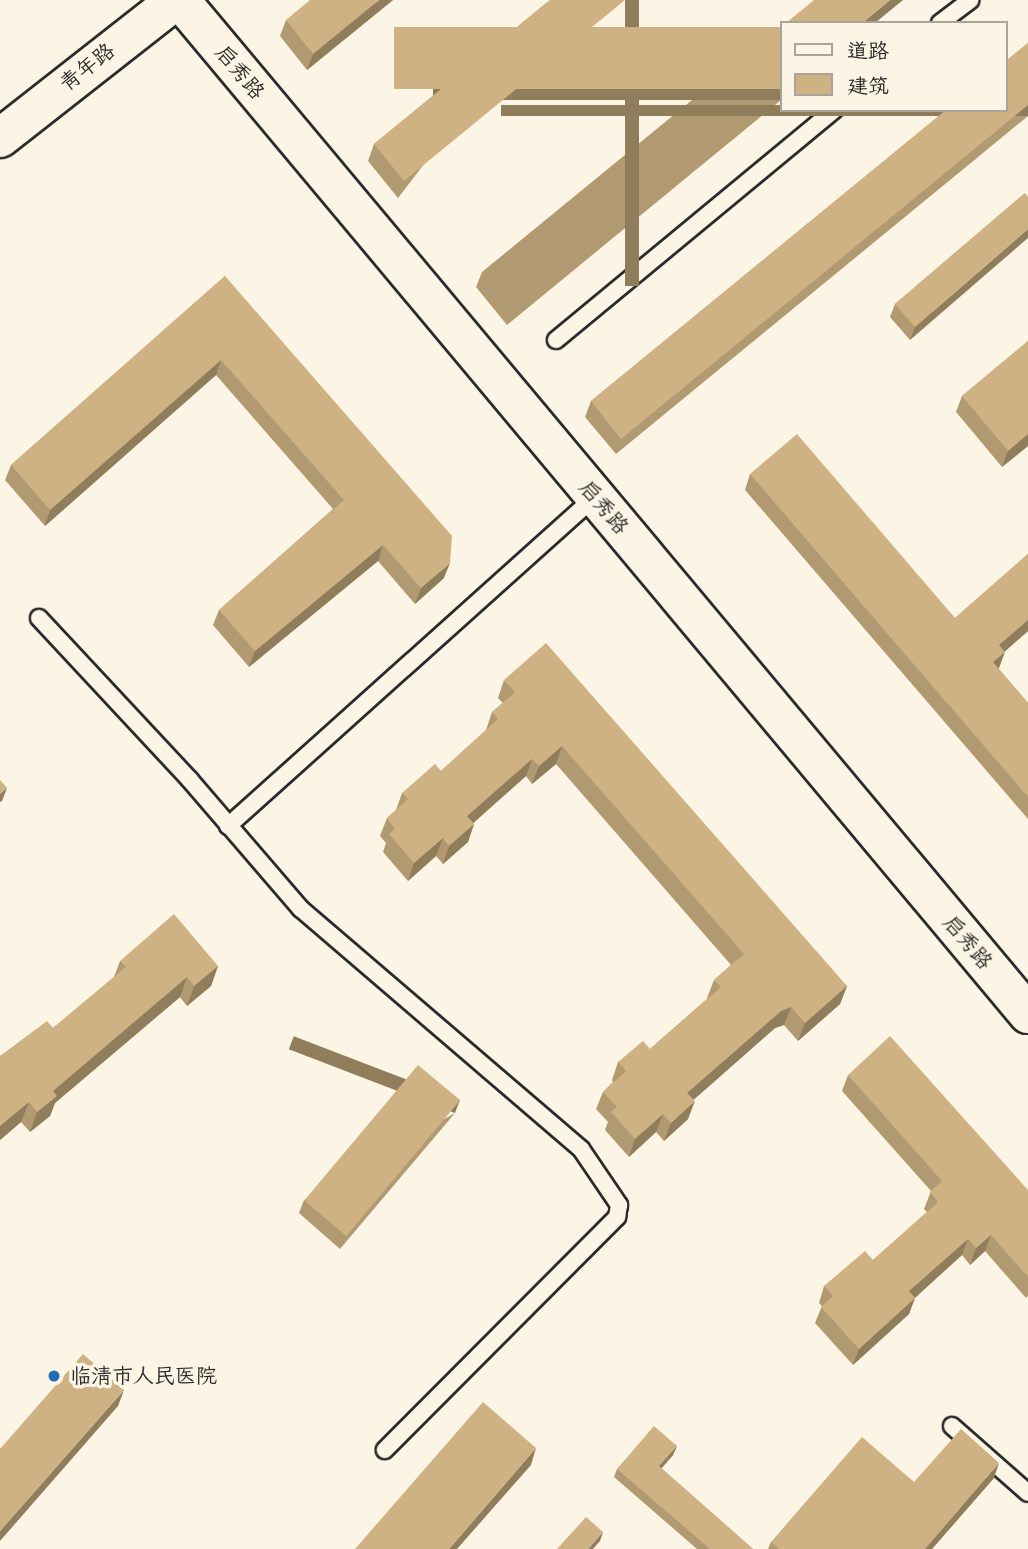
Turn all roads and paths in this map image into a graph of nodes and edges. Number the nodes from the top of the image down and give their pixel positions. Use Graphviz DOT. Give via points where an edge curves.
graph roads {
  1 [pos="178,0"];
  2 [pos="970,0"];
  3 [pos="943,21"];
  4 [pos="832,112"];
  5 [pos="0,138"];
  6 [pos="556,340"];
  7 [pos="595,497"];
  8 [pos="39,618"];
  9 [pos="228,826"];
  10 [pos="1028,1014"];
  11 [pos="953,1426"];
  12 [pos="385,1450"];
  13 [pos="1028,1493"];
  1 -- 5 [label="street, 青年路"];
  1 -- 7 [label="street, 启秀路"];
  2 -- 3 [label="lane"];
  4 -- 6 [label="lane"];
  7 -- 9 [label="lane"];
  7 -- 10 [label="street, 启秀路"];
  8 -- 9 [label="lane"];
  9 -- 12 [label="lane" via="301,909 582,1149 619,1205 617,1217"];
  11 -- 13 [label="lane"];
}
